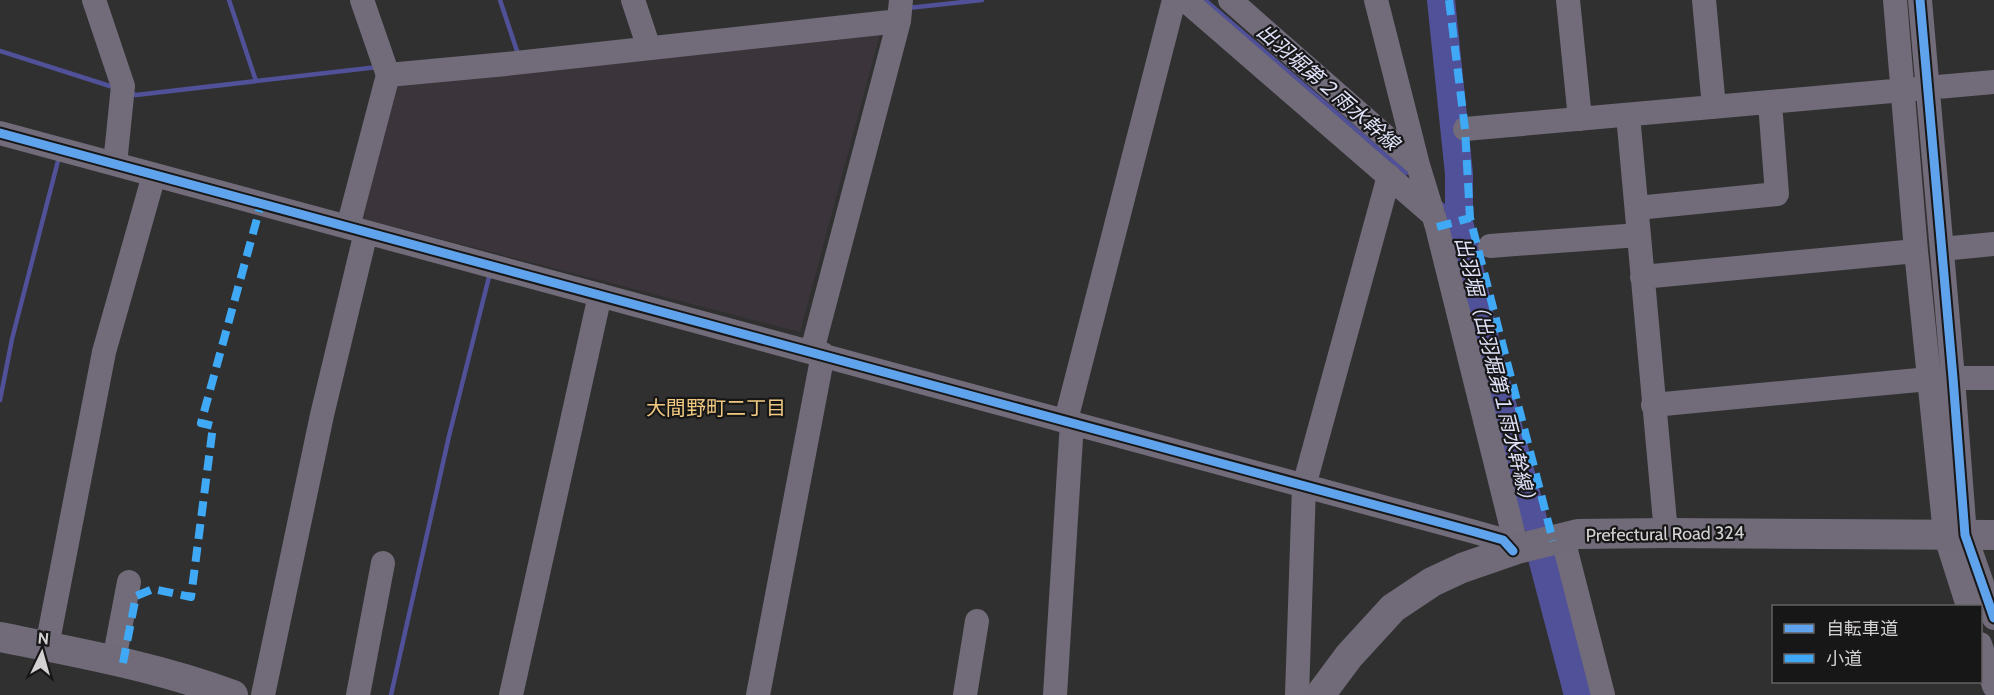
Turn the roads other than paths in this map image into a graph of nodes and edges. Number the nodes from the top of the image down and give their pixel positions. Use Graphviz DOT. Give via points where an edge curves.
graph roads {
  1 [pos="94,0"];
  2 [pos="362,0"];
  3 [pos="633,0"];
  4 [pos="1174,0"];
  5 [pos="1185,0"];
  6 [pos="1230,0"];
  7 [pos="1376,0"];
  8 [pos="1568,0"];
  9 [pos="1704,0"];
  10 [pos="1895,0"];
  11 [pos="1920,0"];
  12 [pos="903,5"];
  13 [pos="649,48"];
  14 [pos="388,75"];
  15 [pos="1994,82"];
  16 [pos="1927,87"];
  17 [pos="1903,90"];
  18 [pos="1770,103"];
  19 [pos="1714,107"];
  20 [pos="1628,115"];
  21 [pos="1580,119"];
  22 [pos="1465,129"];
  23 [pos="0,133"];
  24 [pos="115,164"];
  25 [pos="1418,165"];
  26 [pos="154,175"];
  27 [pos="1389,176"];
  28 [pos="1637,208"];
  29 [pos="1432,214"];
  30 [pos="357,230"];
  31 [pos="1639,235"];
  32 [pos="1994,244"];
  33 [pos="1490,246"];
  34 [pos="1942,249"];
  35 [pos="1916,251"];
  36 [pos="1642,278"];
  37 [pos="600,295"];
  38 [pos="817,353"];
  39 [pos="1953,378"];
  40 [pos="1994,378"];
  41 [pos="1929,380"];
  42 [pos="1653,405"];
  43 [pos="1069,421"];
  44 [pos="1304,486"];
  45 [pos="1666,533"];
  46 [pos="1968,535"];
  47 [pos="1563,538"];
  48 [pos="1515,550"];
  49 [pos="383,563"];
  50 [pos="129,582"];
  51 [pos="1968,605"];
  52 [pos="1994,618"];
  53 [pos="977,621"];
  54 [pos="0,637"];
  55 [pos="47,646"];
  56 [pos="1982,650"];
  57 [pos="114,660"];
  58 [pos="1994,686"];
  59 [pos="233,695"];
  60 [pos="263,695"];
  61 [pos="358,695"];
  62 [pos="511,695"];
  63 [pos="758,695"];
  64 [pos="965,695"];
  65 [pos="1055,695"];
  66 [pos="1297,695"];
  67 [pos="1320,695"];
  68 [pos="1603,695"];
  1 -- 24 [label="street" via="123,86"];
  2 -- 14 [label="street"];
  3 -- 13 [label="street"];
  4 -- 43 [label="street"];
  5 -- 27 [label="street"];
  6 -- 25 [label="street"];
  7 -- 25 [label="street"];
  8 -- 21 [label="street"];
  9 -- 19 [label="street"];
  10 -- 17 [label="street"];
  11 -- 16 [label="street"];
  12 -- 13 [label="street"];
  12 -- 38 [label="street"];
  13 -- 14 [label="street"];
  14 -- 30 [label="street"];
  15 -- 16 [label="street"];
  16 -- 17 [label="street"];
  16 -- 34 [label="street"];
  17 -- 18 [label="street"];
  17 -- 35 [label="street"];
  18 -- 19 [label="street"];
  18 -- 28 [label="street" via="1777,194"];
  19 -- 20 [label="street"];
  20 -- 21 [label="street"];
  20 -- 28 [label="street"];
  21 -- 22 [label="street"];
  23 -- 24 [label="street"];
  24 -- 26 [label="street"];
  25 -- 29 [label="street"];
  26 -- 30 [label="street"];
  26 -- 55 [label="street" via="104,352"];
  27 -- 29 [label="street"];
  27 -- 44 [label="street"];
  28 -- 31 [label="street"];
  29 -- 48 [label="street"];
  30 -- 37 [label="street"];
  30 -- 60 [label="street"];
  31 -- 33 [label="street"];
  31 -- 36 [label="street"];
  32 -- 34 [label="street"];
  34 -- 39 [label="street"];
  35 -- 36 [label="street"];
  35 -- 41 [label="street"];
  36 -- 42 [label="street"];
  37 -- 38 [label="street"];
  37 -- 62 [label="street"];
  38 -- 43 [label="street"];
  38 -- 63 [label="street"];
  39 -- 40 [label="street"];
  39 -- 46 [label="street"];
  41 -- 42 [label="street"];
  41 -- 46 [label="street"];
  42 -- 45 [label="street"];
  43 -- 44 [label="street"];
  43 -- 65 [label="street"];
  44 -- 48 [label="street" via="1503,540"];
  44 -- 66 [label="street"];
  45 -- 46 [label="main road, Prefectural Road 324"];
  45 -- 47 [label="main road, Prefectural Road 324" via="1578,534"];
  46 -- 51 [label="street"];
  46 -- 52 [label="street"];
  47 -- 48 [label="main road, Prefectural Road 324"];
  47 -- 68 [label="street"];
  48 -- 67 [label="main road, Prefectural Road 324" via="1432,582 1393,608"];
  49 -- 61 [label="street"];
  50 -- 57 [label="street"];
  53 -- 64 [label="street"];
  54 -- 55 [label="main road"];
  55 -- 57 [label="main road"];
  56 -- 58 [label="street"];
  57 -- 59 [label="main road"];
}
